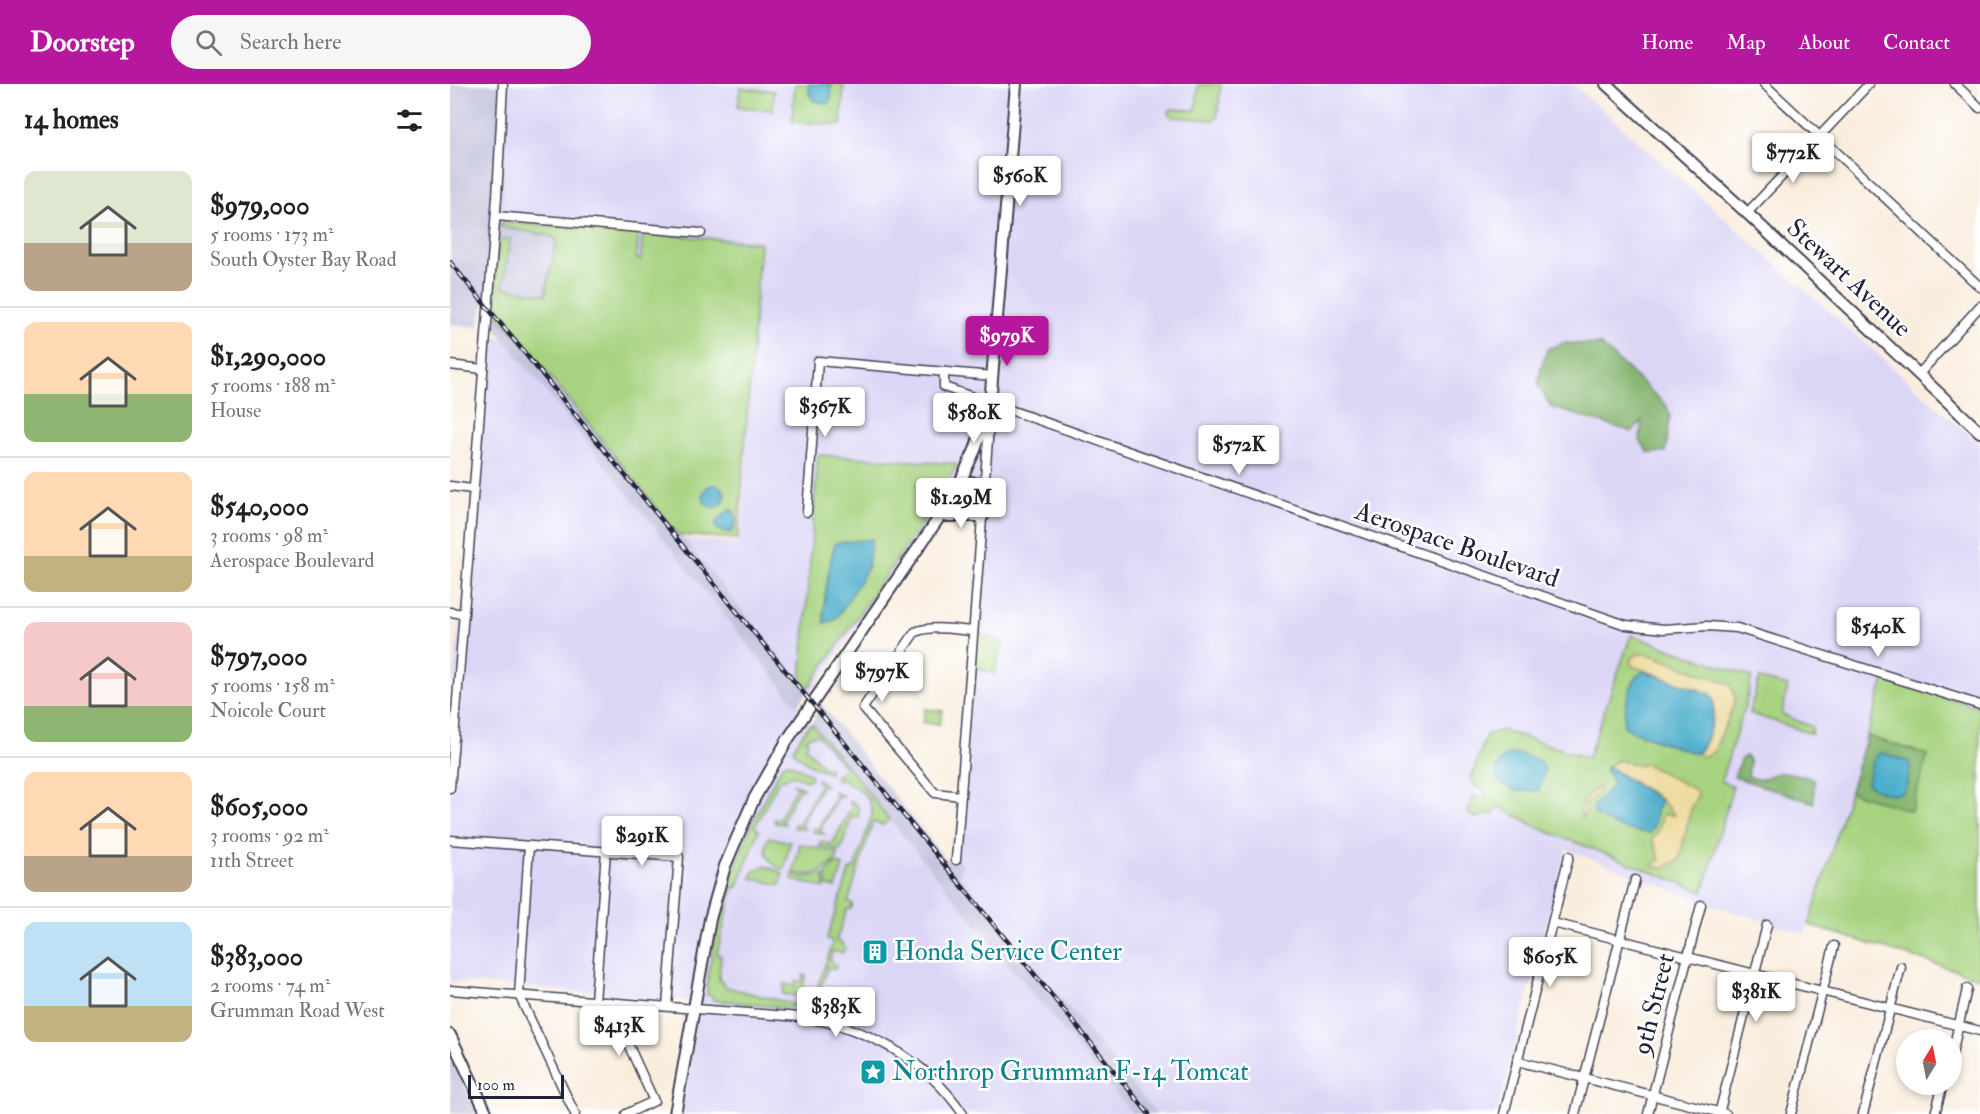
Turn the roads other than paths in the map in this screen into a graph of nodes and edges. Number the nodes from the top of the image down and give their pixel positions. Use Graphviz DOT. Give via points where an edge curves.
graph roads {
  1 [pos="503,84"];
  2 [pos="1016,84"];
  3 [pos="1764,84"];
  4 [pos="1869,84"];
  5 [pos="1955,84"];
  6 [pos="1607,85"];
  7 [pos="1980,108"];
  8 [pos="1820,136"];
  9 [pos="1747,213"];
  10 [pos="496,216"];
  11 [pos="701,233"];
  12 [pos="1980,287"];
  13 [pos="1980,306"];
  14 [pos="450,365"];
  15 [pos="483,369"];
  16 [pos="944,372"];
  17 [pos="1919,374"];
  18 [pos="993,376"];
  19 [pos="990,404"];
  20 [pos="1980,432"];
  21 [pos="960,484"];
  22 [pos="450,486"];
  23 [pos="985,487"];
  24 [pos="472,489"];
  25 [pos="807,512"];
  26 [pos="940,516"];
  27 [pos="983,516"];
  28 [pos="450,612"];
  29 [pos="464,615"];
  30 [pos="973,631"];
  31 [pos="454,687"];
  32 [pos="1980,705"];
  33 [pos="450,788"];
  34 [pos="961,796"];
  35 [pos="450,840"];
  36 [pos="529,846"];
  37 [pos="606,851"];
  38 [pos="1569,856"];
  39 [pos="956,860"];
  40 [pos="1635,880"];
  41 [pos="1701,905"];
  42 [pos="1553,923"];
  43 [pos="1767,925"];
  44 [pos="1619,940"];
  45 [pos="1834,946"];
  46 [pos="1687,957"];
  47 [pos="1901,967"];
  48 [pos="1755,974"];
  49 [pos="1967,989"];
  50 [pos="450,990"];
  51 [pos="1822,992"];
  52 [pos="519,995"];
  53 [pos="595,1001"];
  54 [pos="609,1002"];
  55 [pos="668,1006"];
  56 [pos="694,1008"];
  57 [pos="1890,1009"];
  58 [pos="1958,1026"];
  59 [pos="1957,1029"];
  60 [pos="1980,1031"];
  61 [pos="450,1035"];
  62 [pos="1517,1061"];
  63 [pos="1584,1078"];
  64 [pos="1940,1095"];
  65 [pos="1652,1096"];
  66 [pos="487,1114"];
  67 [pos="575,1114"];
  68 [pos="626,1114"];
  69 [pos="675,1114"];
  70 [pos="963,1114"];
  71 [pos="1504,1114"];
  72 [pos="1575,1114"];
  73 [pos="1648,1114"];
  74 [pos="1722,1114"];
  75 [pos="1791,1114"];
  76 [pos="1863,1114"];
  77 [pos="1935,1114"];
  1 -- 10 [label="street"];
  2 -- 18 [label="main road"];
  3 -- 8 [label="street"];
  4 -- 8 [label="street"];
  5 -- 7 [label="street"];
  6 -- 9 [label="main road, Stewart Avenue"];
  8 -- 9 [label="street"];
  8 -- 12 [label="street"];
  9 -- 17 [label="main road, Stewart Avenue"];
  10 -- 11 [label="street"];
  10 -- 15 [label="street"];
  13 -- 17 [label="street"];
  14 -- 15 [label="street"];
  15 -- 24 [label="street"];
  16 -- 18 [label="street"];
  16 -- 19 [label="street, Aerospace Boulevard" via="944,387"];
  16 -- 25 [label="street" via="818,362"];
  17 -- 20 [label="main road, Stewart Avenue"];
  18 -- 19 [label="main road"];
  19 -- 21 [label="main road"];
  19 -- 23 [label="street"];
  19 -- 32 [label="street, Aerospace Boulevard" via="1626,625 1745,630"];
  21 -- 23 [label="main road" via="972,482"];
  21 -- 26 [label="main road"];
  22 -- 24 [label="street"];
  23 -- 27 [label="street"];
  24 -- 29 [label="street"];
  26 -- 27 [label="main road"];
  26 -- 56 [label="main road" via="794,729 754,799 716,895"];
  27 -- 30 [label="street"];
  28 -- 29 [label="street"];
  29 -- 31 [label="street"];
  30 -- 34 [label="street"];
  30 -- 34 [label="street" via="923,628 915,632 863,708 936,792"];
  31 -- 33 [label="street"];
  34 -- 39 [label="street"];
  35 -- 36 [label="street"];
  36 -- 37 [label="street"];
  36 -- 52 [label="street"];
  37 -- 53 [label="street"];
  37 -- 55 [label="street" via="679,857"];
  38 -- 42 [label="street"];
  40 -- 44 [label="street"];
  41 -- 46 [label="street, 9th Street"];
  42 -- 44 [label="street"];
  42 -- 62 [label="street"];
  43 -- 48 [label="street"];
  44 -- 46 [label="street"];
  44 -- 63 [label="street"];
  45 -- 51 [label="street"];
  46 -- 48 [label="street"];
  46 -- 65 [label="street, 9th Street"];
  47 -- 57 [label="street"];
  48 -- 51 [label="street"];
  48 -- 74 [label="street"];
  49 -- 58 [label="street"];
  50 -- 52 [label="street"];
  51 -- 57 [label="street"];
  51 -- 75 [label="street"];
  52 -- 53 [label="street"];
  52 -- 67 [label="street"];
  53 -- 54 [label="street"];
  54 -- 55 [label="street"];
  54 -- 68 [label="street" via="654,1101"];
  55 -- 56 [label="street"];
  56 -- 69 [label="main road"];
  56 -- 70 [label="street" via="800,1017 875,1038 942,1087"];
  57 -- 58 [label="street"];
  57 -- 76 [label="street"];
  58 -- 59 [label="street"];
  58 -- 60 [label="street"];
  61 -- 66 [label="main road"];
  62 -- 63 [label="street"];
  62 -- 71 [label="street"];
  63 -- 65 [label="street"];
  63 -- 72 [label="street"];
  64 -- 77 [label="street"];
  65 -- 73 [label="street, 9th Street"];
  65 -- 74 [label="street"];
}
